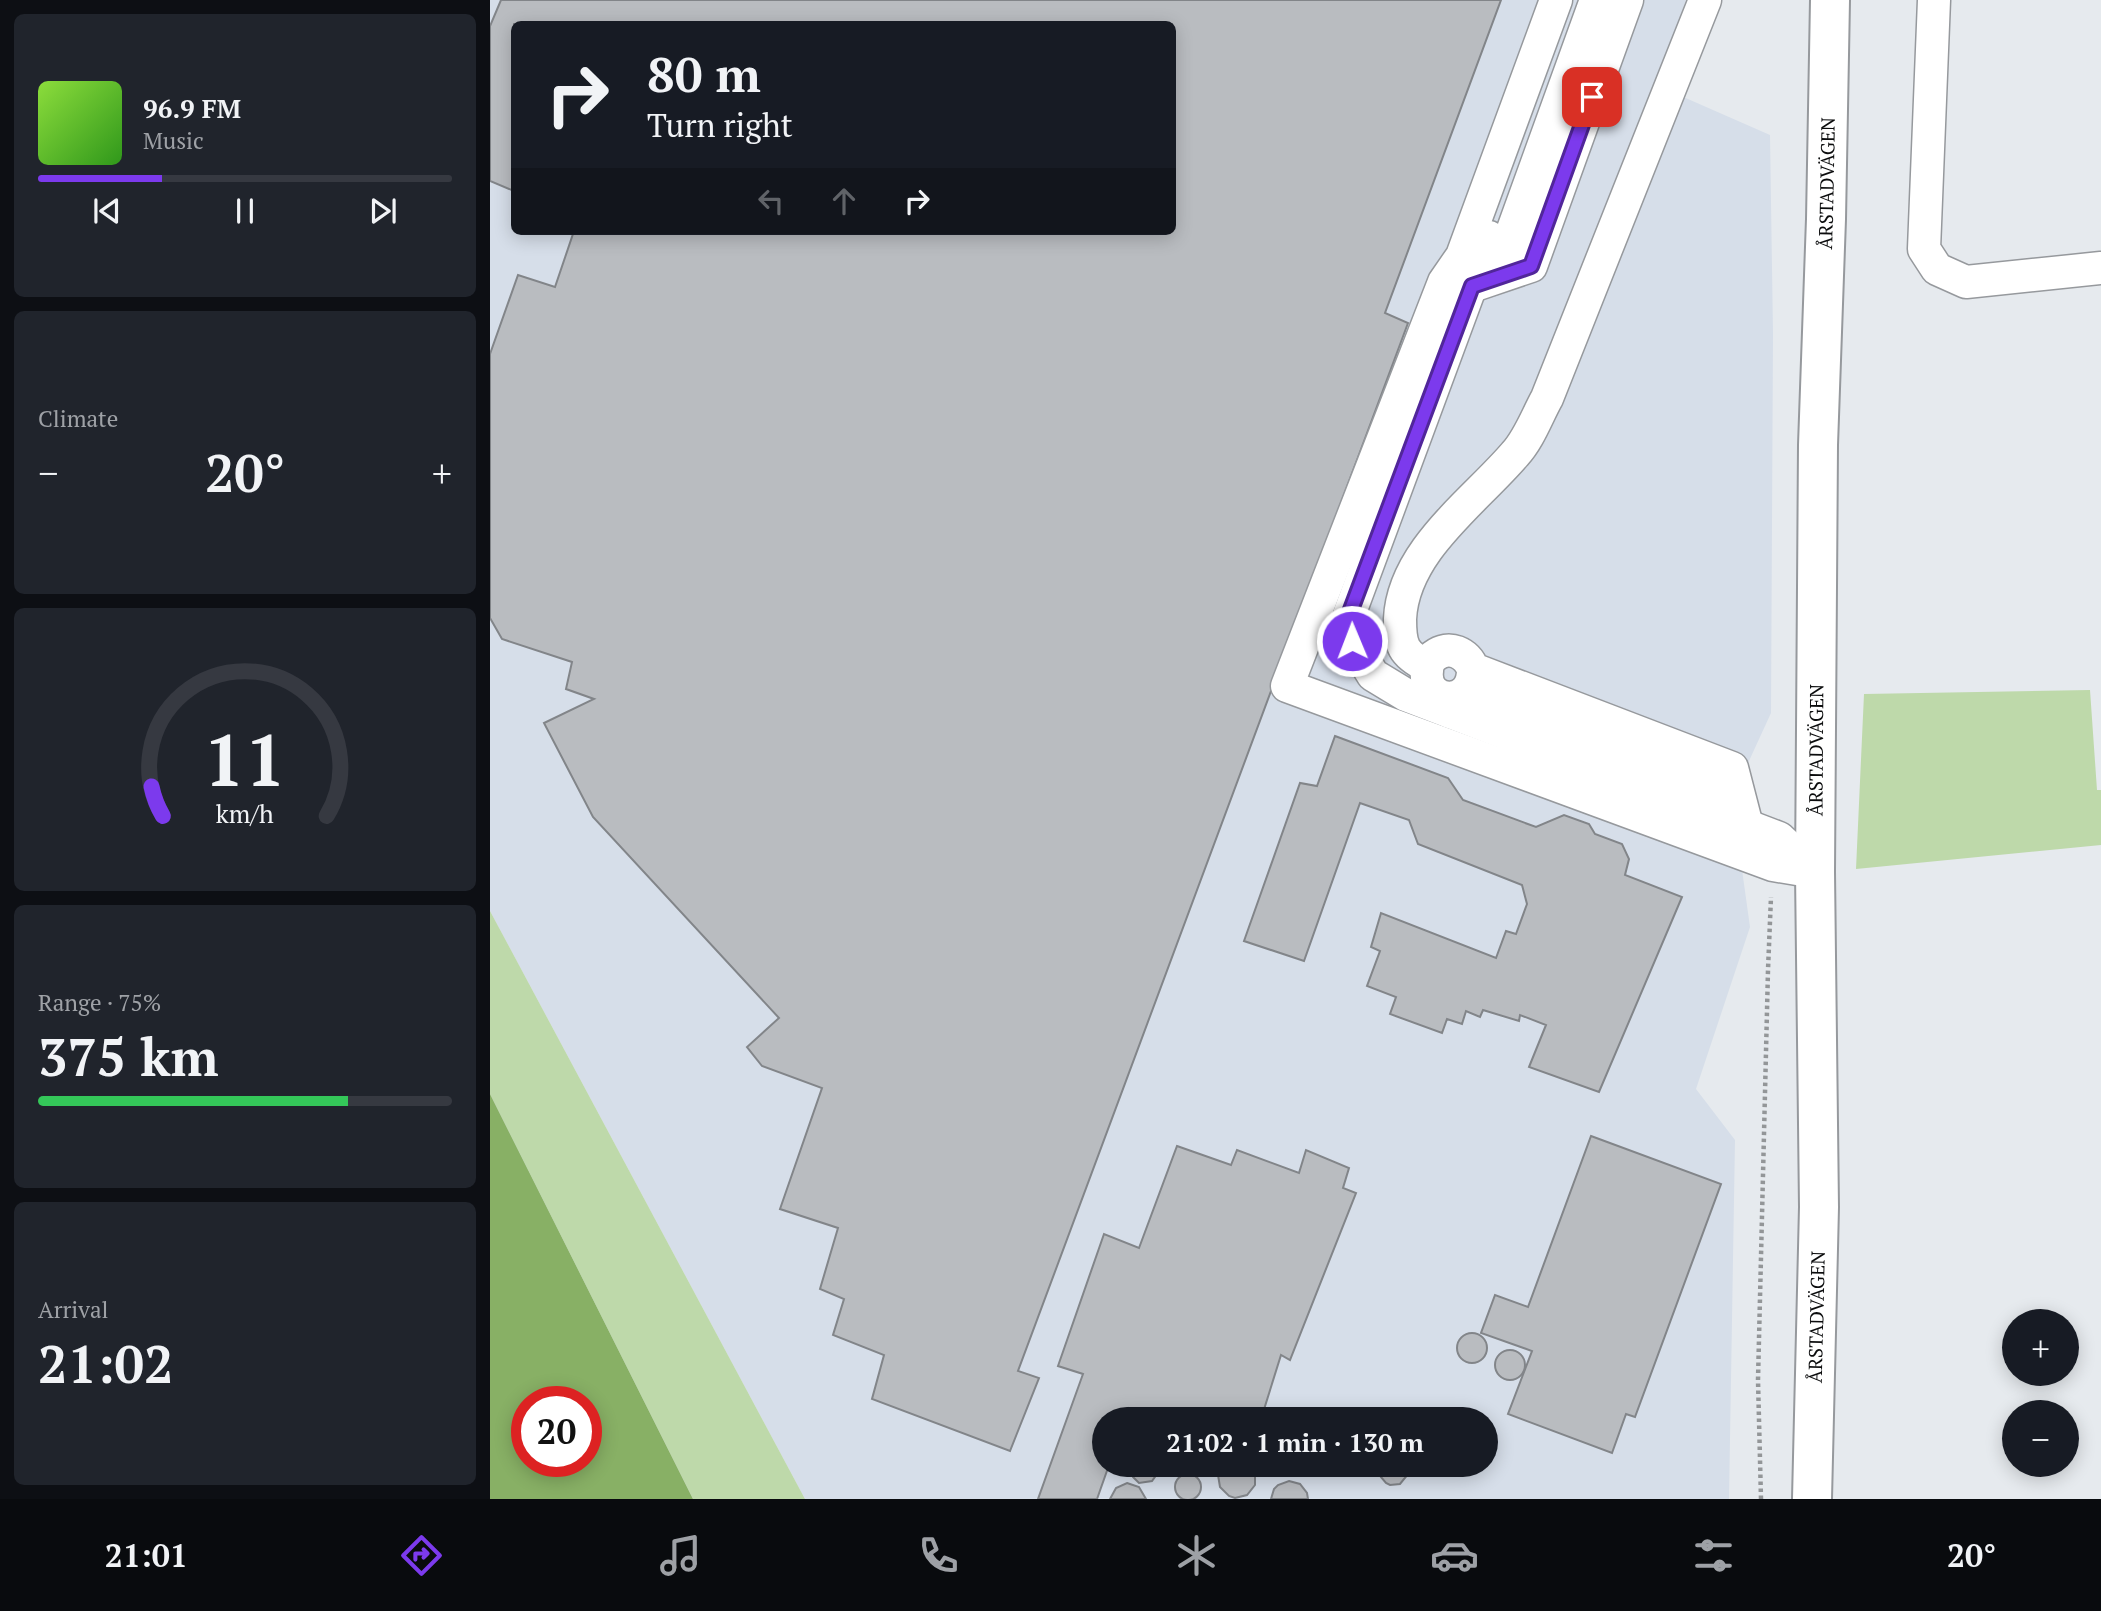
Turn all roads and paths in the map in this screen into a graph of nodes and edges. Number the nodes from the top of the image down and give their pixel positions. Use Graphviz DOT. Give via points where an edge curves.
graph roads {
  1 [pos="1536,0"];
  2 [pos="1556,0"];
  3 [pos="1575,0"];
  4 [pos="1596,0"];
  5 [pos="1627,0"];
  6 [pos="1705,0"];
  7 [pos="1830,0"];
  8 [pos="1934,0"];
  9 [pos="2101,268"];
  10 [pos="1458,284"];
  11 [pos="1747,826"];
  12 [pos="1773,865"];
  13 [pos="1815,872"];
  14 [pos="1761,1499"];
  15 [pos="1812,1499"];
  1 -- 10 [label="lane" via="1448,241"];
  2 -- 10 [label="lane" via="1462,256"];
  3 -- 10 [label="lane"];
  4 -- 10 [label="lane" via="1502,260"];
  5 -- 10 [label="lane" via="1531,266"];
  6 -- 11 [label="lane" via="1547,398 1517,452 1429,547 1408,580 1400,631 1412,658 1427,666 1437,654 1452,650 1465,656 1473,669 1732,768"];
  7 -- 13 [label="main road, ÅRSTADVÄGEN" via="1818,445"];
  8 -- 9 [label="lane" via="1924,249 1937,269 1966,282"];
  10 -- 11 [label="lane" via="1349,615 1352,641 1373,675 1406,695 1450,712 1494,703 1607,744 1722,789"];
  10 -- 12 [label="lane" via="1287,686"];
  11 -- 13 [label="lane" via="1779,838"];
  12 -- 13 [label="lane"];
  12 -- 14 [label="path" via="1758,1380"];
  13 -- 15 [label="main road, ÅRSTADVÄGEN" via="1819,1207"];
}
